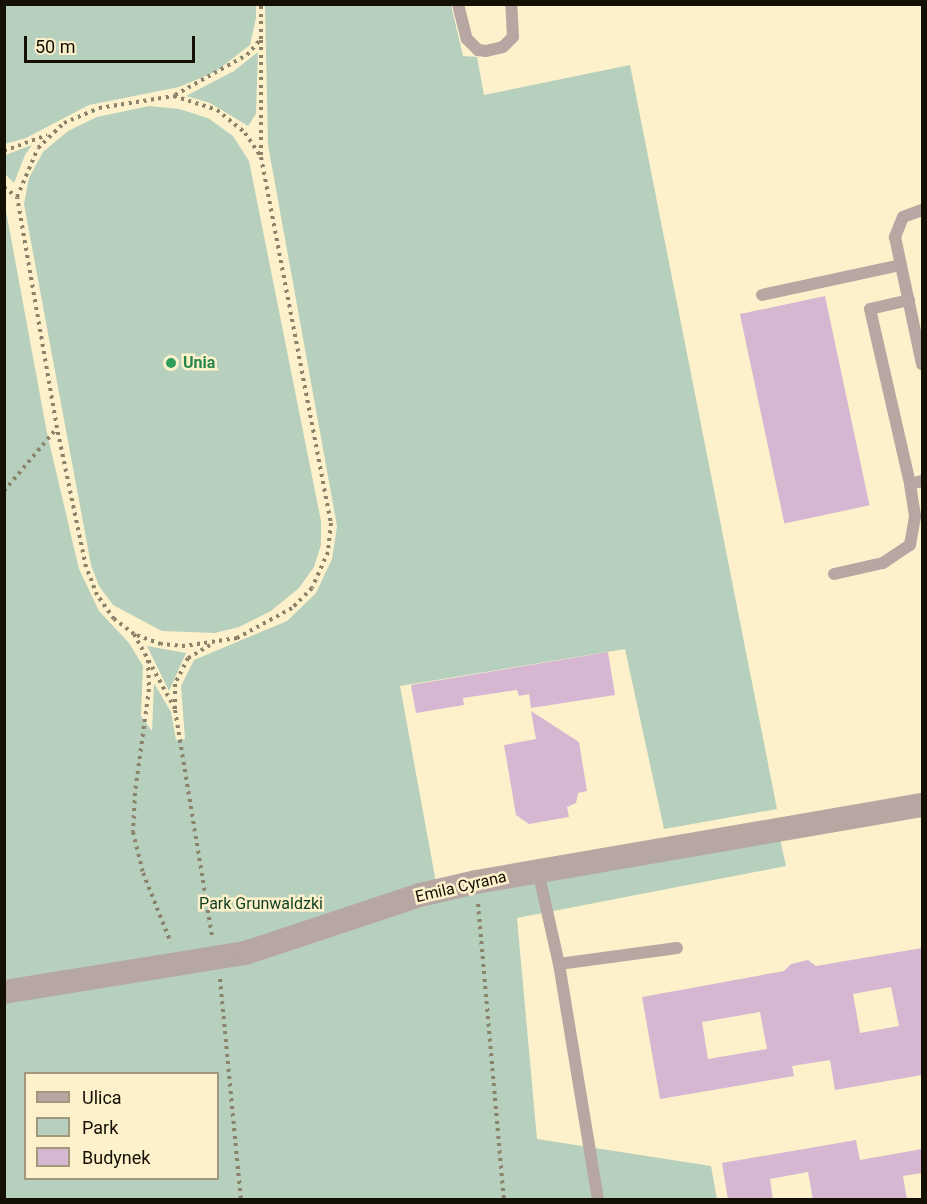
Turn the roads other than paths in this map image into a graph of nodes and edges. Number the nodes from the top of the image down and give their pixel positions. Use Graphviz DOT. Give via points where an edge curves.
graph roads {
  1 [pos="458,4"];
  2 [pos="512,4"];
  3 [pos="922,210"];
  4 [pos="901,265"];
  5 [pos="762,295"];
  6 [pos="909,300"];
  7 [pos="922,364"];
  8 [pos="916,482"];
  9 [pos="834,574"];
  10 [pos="922,805"];
  11 [pos="538,871"];
  12 [pos="676,948"];
  13 [pos="559,964"];
  14 [pos="4,992"];
  15 [pos="598,1200"];
  1 -- 2 [label="lane" via="467,39 478,50 486,51 503,47 513,37"];
  3 -- 4 [label="lane" via="903,217 897,225"];
  4 -- 5 [label="lane"];
  4 -- 6 [label="lane"];
  6 -- 7 [label="lane"];
  6 -- 8 [label="lane" via="870,309"];
  8 -- 9 [label="lane" via="910,545 883,563"];
  10 -- 11 [label="street, Emila Cyrana"];
  11 -- 13 [label="lane"];
  11 -- 14 [label="street, Emila Cyrana" via="420,895 289,941 219,959"];
  12 -- 13 [label="lane"];
  13 -- 15 [label="lane"];
}
